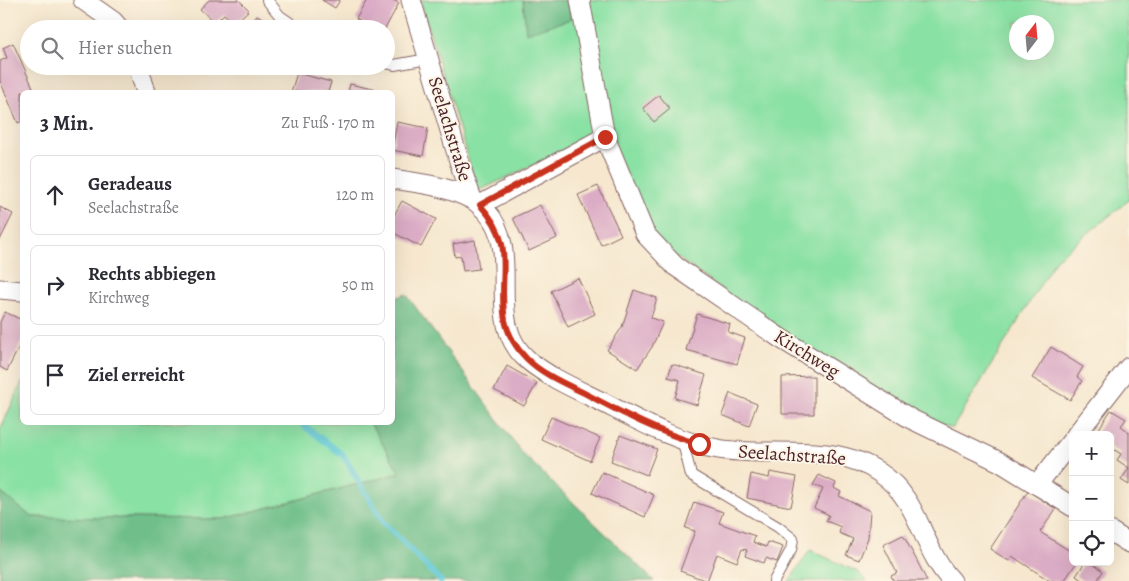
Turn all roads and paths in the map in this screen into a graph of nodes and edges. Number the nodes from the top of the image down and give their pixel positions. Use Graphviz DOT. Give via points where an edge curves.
graph roads {
  1 [pos="83,0"];
  2 [pos="267,0"];
  3 [pos="411,0"];
  4 [pos="580,0"];
  5 [pos="112,20"];
  6 [pos="286,20"];
  7 [pos="428,59"];
  8 [pos="395,65"];
  9 [pos="141,75"];
  10 [pos="145,90"];
  11 [pos="605,137"];
  12 [pos="395,179"];
  13 [pos="476,202"];
  14 [pos="0,289"];
  15 [pos="20,291"];
  16 [pos="1129,367"];
  17 [pos="1079,431"];
  18 [pos="682,439"];
  19 [pos="1069,444"];
  20 [pos="1037,485"];
  21 [pos="1069,505"];
  22 [pos="1114,533"];
  23 [pos="1129,542"];
  24 [pos="774,581"];
  25 [pos="952,581"];
  1 -- 5 [label="street"];
  2 -- 6 [label="lane"];
  3 -- 7 [label="street, Seelachstraße"];
  4 -- 11 [label="street, Kirchweg"];
  7 -- 8 [label="lane, Seelachstraße"];
  7 -- 13 [label="street, Seelachstraße"];
  9 -- 10 [label="street"];
  11 -- 13 [label="street"];
  11 -- 20 [label="street, Kirchweg" via="645,234 674,266 780,338 911,419 1000,462"];
  12 -- 13 [label="street, Seelachstraße" via="441,187"];
  13 -- 18 [label="street, Seelachstraße" via="490,216 503,243 505,322 520,352 564,383"];
  14 -- 15 [label="street"];
  16 -- 17 [label="street"];
  18 -- 24 [label="lane" via="691,475 793,539 791,550"];
  18 -- 25 [label="street, Seelachstraße" via="717,449 840,456 868,465 906,497 938,564"];
  19 -- 20 [label="street"];
  20 -- 21 [label="street, Kirchweg"];
  22 -- 23 [label="street"];
}
